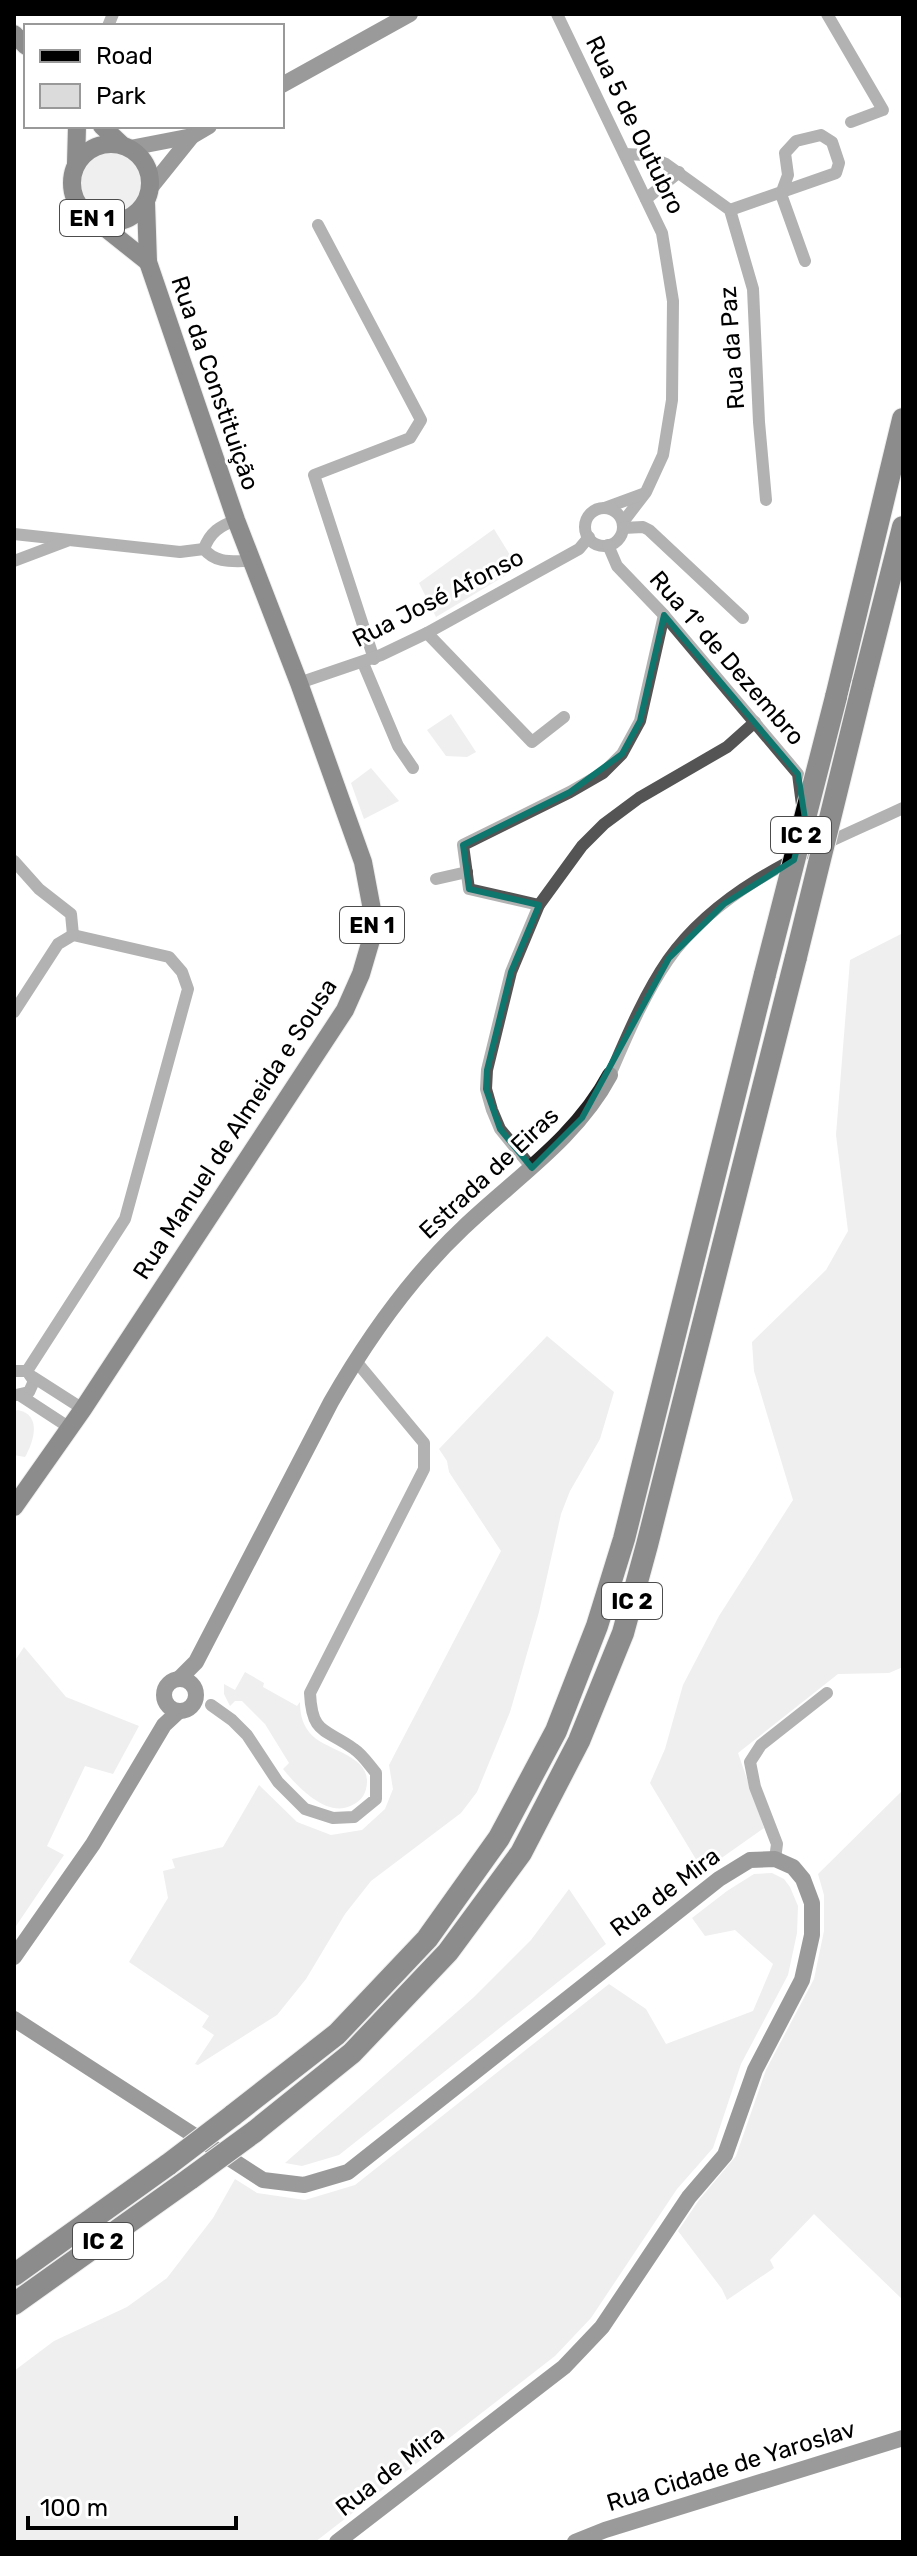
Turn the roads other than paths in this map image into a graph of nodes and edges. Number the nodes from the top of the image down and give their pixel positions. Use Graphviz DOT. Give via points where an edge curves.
graph roads {
  1 [pos="410,14"];
  2 [pos="557,14"];
  3 [pos="827,14"];
  4 [pos="284,84"];
  5 [pos="851,122"];
  6 [pos="77,128"];
  7 [pos="104,128"];
  8 [pos="206,128"];
  9 [pos="192,136"];
  10 [pos="125,146"];
  11 [pos="625,154"];
  12 [pos="76,164"];
  13 [pos="679,172"];
  14 [pos="148,194"];
  15 [pos="781,194"];
  16 [pos="646,199"];
  17 [pos="730,210"];
  18 [pos="93,218"];
  19 [pos="318,225"];
  20 [pos="805,261"];
  21 [pos="148,262"];
  22 [pos="903,419"];
  23 [pos="646,492"];
  24 [pos="766,500"];
  25 [pos="605,508"];
  26 [pos="236,520"];
  27 [pos="623,525"];
  28 [pos="903,527"];
  29 [pos="14,534"];
  30 [pos="589,537"];
  31 [pos="69,541"];
  32 [pos="608,545"];
  33 [pos="204,549"];
  34 [pos="14,561"];
  35 [pos="251,561"];
  36 [pos="664,615"];
  37 [pos="743,618"];
  38 [pos="427,633"];
  39 [pos="369,661"];
  40 [pos="299,683"];
  41 [pos="564,717"];
  42 [pos="755,722"];
  43 [pos="413,768"];
  44 [pos="903,808"];
  45 [pos="810,851"];
  46 [pos="14,861"];
  47 [pos="467,872"];
  48 [pos="436,879"];
  49 [pos="539,905"];
  50 [pos="73,935"];
  51 [pos="14,1012"];
  52 [pos="610,1075"];
  53 [pos="532,1168"];
  54 [pos="355,1360"];
  55 [pos="25,1373"];
  56 [pos="18,1395"];
  57 [pos="83,1409"];
  58 [pos="70,1428"];
  59 [pos="14,1507"];
  60 [pos="187,1683"];
  61 [pos="827,1693"];
  62 [pos="211,1705"];
  63 [pos="173,1707"];
  64 [pos="775,1859"];
  65 [pos="14,1957"];
  66 [pos="14,2019"];
  67 [pos="14,2275"];
  68 [pos="14,2304"];
  69 [pos="903,2438"];
  70 [pos="337,2542"];
  71 [pos="575,2542"];
  1 -- 4 [label="street"];
  2 -- 11 [label="street, Rua 5 de Outubro"];
  3 -- 5 [label="street" via="883,110"];
  6 -- 12 [label="main road, EN 1"];
  7 -- 10 [label="main road, EN 1"];
  8 -- 9 [label="street"];
  9 -- 10 [label="street"];
  9 -- 14 [label="street"];
  10 -- 12 [label="main road, EN 1" via="95,146"];
  10 -- 14 [label="main road, EN 1" via="142,157 149,171"];
  11 -- 13 [label="street" via="645,155"];
  11 -- 16 [label="street, Rua 5 de Outubro"];
  12 -- 18 [label="main road, EN 1" via="73,195"];
  13 -- 16 [label="street"];
  13 -- 17 [label="street"];
  14 -- 18 [label="main road, EN 1" via="136,214 123,221"];
  14 -- 21 [label="main road, Rua da Constituição / EN 1"];
  15 -- 15 [label="street" via="788,175 785,153 796,141 821,135 832,142 839,163 836,173"];
  15 -- 17 [label="street"];
  15 -- 20 [label="street"];
  16 -- 23 [label="street, Rua 5 de Outubro" via="662,233 673,301 672,400 663,455"];
  17 -- 24 [label="street, Rua da Paz" via="753,289"];
  18 -- 21 [label="main road, Rua da Constituição / EN 1"];
  19 -- 39 [label="street" via="421,420 410,438 314,475"];
  21 -- 26 [label="main road, Rua da Constituição / EN 1"];
  22 -- 67 [label="highway, IC 2, bridge" via="624,1539 556,1731 499,1838 427,1939 337,2034"];
  23 -- 25 [label="street"];
  23 -- 27 [label="street, Rua 5 de Outubro"];
  25 -- 27 [label="street" via="613,510"];
  25 -- 30 [label="street" via="588,518"];
  26 -- 33 [label="street" via="217,528"];
  26 -- 35 [label="main road, Rua Manuel de Almeida e Sousa / EN 1"];
  27 -- 32 [label="street" via="619,539"];
  27 -- 37 [label="street" via="649,530"];
  28 -- 68 [label="highway, IC 2, bridge" via="643,1559 623,1633 579,1741 521,1853 448,1952 352,2053 254,2132"];
  29 -- 31 [label="street"];
  30 -- 32 [label="street"];
  30 -- 38 [label="street, Rua José Afonso" via="579,549"];
  31 -- 33 [label="street" via="180,552"];
  31 -- 34 [label="street"];
  32 -- 36 [label="street, Rua 1º de Dezembro" via="617,566"];
  33 -- 35 [label="street" via="226,562"];
  35 -- 40 [label="main road, Rua Manuel de Almeida e Sousa / EN 1"];
  36 -- 42 [label="street, Rua 1º de Dezembro"];
  36 -- 47 [label="street" via="640,721 622,754 603,773 570,792 463,845"];
  38 -- 39 [label="street, Rua José Afonso"];
  38 -- 41 [label="street" via="532,742"];
  39 -- 40 [label="street, Rua José Afonso"];
  39 -- 43 [label="street" via="398,746"];
  40 -- 57 [label="main road, Rua Manuel de Almeida e Sousa / EN 1" via="363,862 373,915 361,974 345,1010"];
  42 -- 45 [label="street, Rua 1º de Dezembro" via="798,774"];
  42 -- 49 [label="street" via="727,747 604,824"];
  44 -- 45 [label="street, Estrada de Eiras"];
  45 -- 52 [label="street, Estrada de Eiras" via="761,877 688,937 657,977"];
  46 -- 50 [label="street" via="71,914"];
  47 -- 48 [label="street"];
  47 -- 49 [label="street" via="469,889"];
  49 -- 53 [label="street" via="511,972 486,1089 500,1129"];
  50 -- 51 [label="street" via="58,944"];
  50 -- 55 [label="street" via="169,957 188,989 125,1219"];
  52 -- 53 [label="street, Estrada de Eiras" via="582,1118"];
  53 -- 54 [label="street, Estrada de Eiras" via="451,1240 404,1291"];
  54 -- 60 [label="street, Estrada de Eiras"];
  54 -- 62 [label="street" via="424,1443 424,1469 310,1693 311,1715 323,1732 358,1751 376,1773 376,1799 354,1817 333,1818 305,1809 278,1782 247,1735"];
  55 -- 56 [label="street" via="32,1389"];
  55 -- 57 [label="street"];
  56 -- 58 [label="street"];
  57 -- 58 [label="main road, Rua Manuel de Almeida e Sousa / EN 1"];
  58 -- 59 [label="main road, Rua Manuel de Almeida e Sousa / EN 1"];
  60 -- 63 [label="street, Estrada de Eiras" via="166,1687"];
  60 -- 63 [label="street, Estrada de Eiras" via="197,1695 193,1705 185,1710"];
  61 -- 64 [label="street" via="761,1745 750,1762 777,1844"];
  63 -- 65 [label="street, Estrada de Eiras" via="93,1844"];
  64 -- 66 [label="street, Rua de Mira" via="750,1860 719,1879 348,2172 304,2185 263,2180"];
  64 -- 70 [label="street, Rua de Mira" via="803,1879 812,1903 812,1935 802,1980 755,2070 725,2155 689,2197 602,2327 564,2367"];
  69 -- 71 [label="street, Rua Cidade de Yaroslav"];
}
